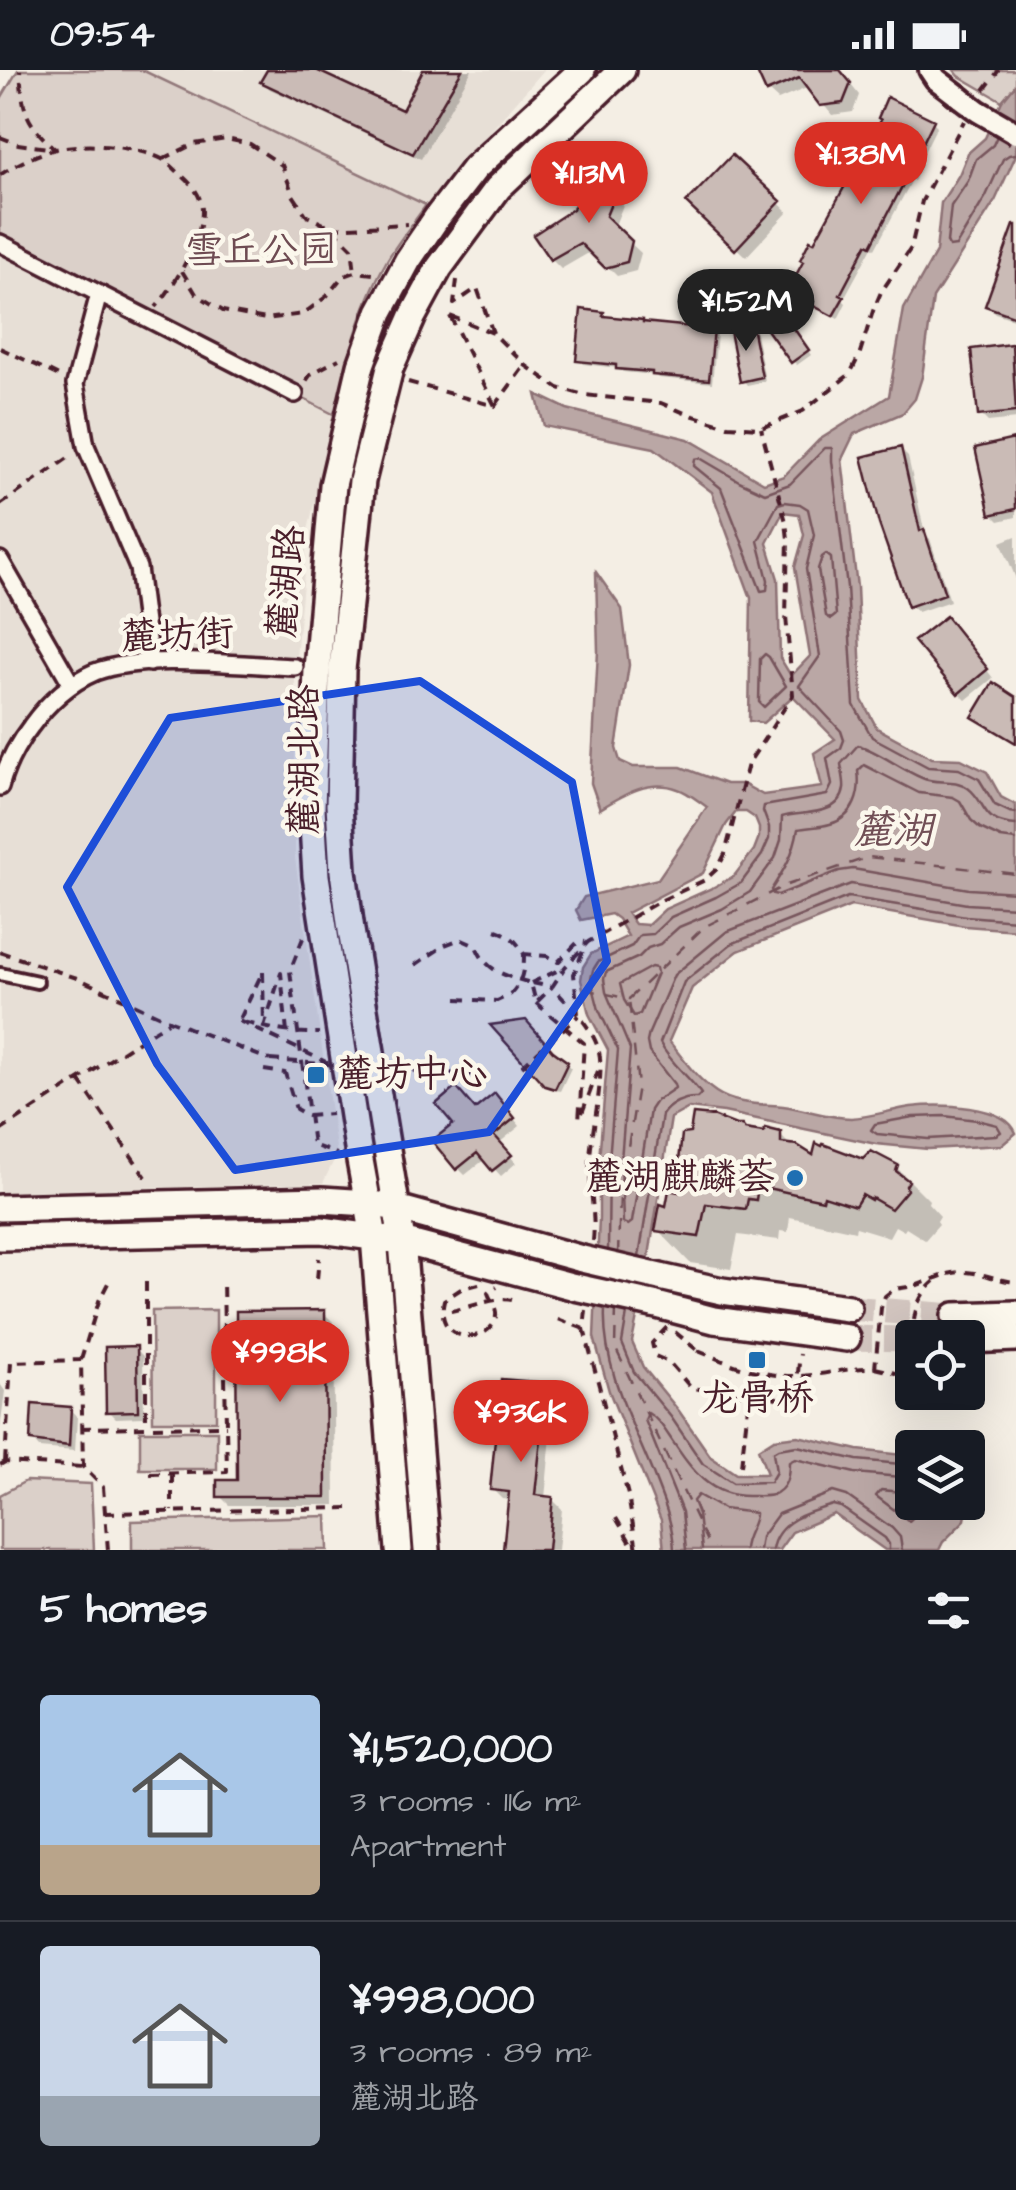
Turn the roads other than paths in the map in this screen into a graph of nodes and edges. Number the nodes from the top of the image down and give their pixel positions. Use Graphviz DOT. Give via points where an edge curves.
graph roads {
  1 [pos="582,70"];
  2 [pos="622,70"];
  3 [pos="930,70"];
  4 [pos="1016,133"];
  5 [pos="0,243"];
  6 [pos="100,294"];
  7 [pos="296,394"];
  8 [pos="0,560"];
  9 [pos="332,648"];
  10 [pos="150,663"];
  11 [pos="296,668"];
  12 [pos="72,685"];
  13 [pos="329,695"];
  14 [pos="0,788"];
  15 [pos="0,974"];
  16 [pos="36,982"];
  17 [pos="368,1202"];
  18 [pos="0,1208"];
  19 [pos="398,1208"];
  20 [pos="0,1237"];
  21 [pos="374,1237"];
  22 [pos="402,1241"];
  23 [pos="848,1308"];
  24 [pos="1016,1314"];
  25 [pos="955,1316"];
  26 [pos="847,1338"];
  27 [pos="1016,1338"];
  28 [pos="985,1339"];
  29 [pos="426,1541"];
  30 [pos="399,1550"];
  1 -- 9 [label="street, 麓湖路" via="476,168 418,245 380,312 333,485"];
  2 -- 9 [label="street, 麓湖北路" via="498,188 413,316 390,368 362,481"];
  3 -- 4 [label="street, bridge"];
  5 -- 6 [label="street"];
  6 -- 7 [label="street"];
  6 -- 10 [label="street" via="75,384 86,446 138,568"];
  8 -- 12 [label="street"];
  9 -- 13 [label="street, 麓湖北路"];
  10 -- 11 [label="street, 麓坊街"];
  10 -- 12 [label="street, 麓坊街" via="95,672"];
  12 -- 14 [label="street, 麓坊街" via="24,734"];
  13 -- 17 [label="street, 麓湖路" via="312,808 316,876"];
  13 -- 19 [label="street, 麓湖北路" via="343,871"];
  15 -- 16 [label="lane"];
  17 -- 18 [label="street"];
  17 -- 19 [label="street"];
  17 -- 21 [label="street, 麓湖路"];
  19 -- 22 [label="street, 麓湖北路"];
  19 -- 23 [label="street, bridge" via="660,1278"];
  20 -- 21 [label="street" via="321,1230"];
  21 -- 22 [label="street"];
  21 -- 30 [label="street, 麓湖路"];
  22 -- 26 [label="street, bridge" via="714,1320"];
  22 -- 29 [label="street, 麓湖北路"];
  24 -- 25 [label="street"];
  27 -- 28 [label="street"];
}
